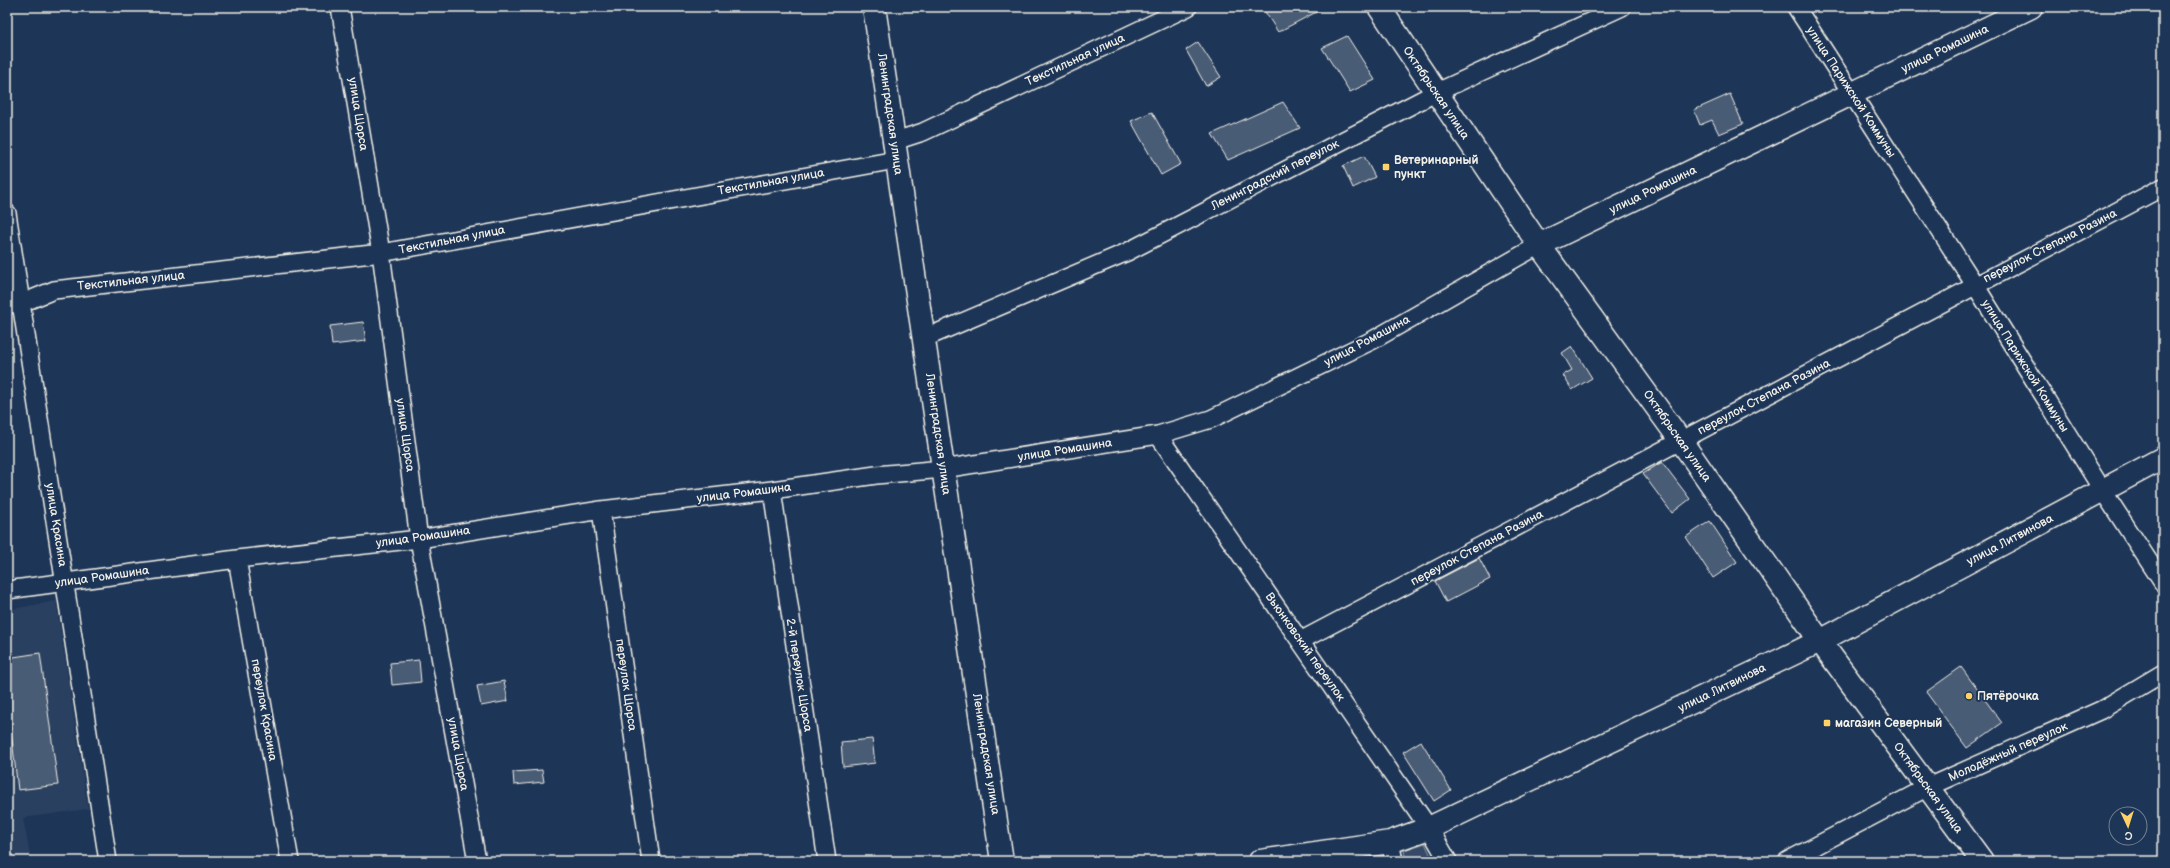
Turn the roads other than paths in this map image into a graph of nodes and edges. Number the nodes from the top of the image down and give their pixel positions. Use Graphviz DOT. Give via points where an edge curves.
graph roads {
  1 [pos="340,7"];
  2 [pos="874,7"];
  3 [pos="1188,7"];
  4 [pos="1379,7"];
  5 [pos="1622,7"];
  6 [pos="1796,7"];
  7 [pos="2031,7"];
  8 [pos="1435,93"];
  9 [pos="1852,94"];
  10 [pos="896,150"];
  11 [pos="2163,187"];
  12 [pos="7,213"];
  13 [pos="1539,245"];
  14 [pos="381,253"];
  15 [pos="1975,285"];
  16 [pos="15,304"];
  17 [pos="925,338"];
  18 [pos="1158,435"];
  19 [pos="1682,441"];
  20 [pos="2163,458"];
  21 [pos="943,469"];
  22 [pos="772,490"];
  23 [pos="2102,491"];
  24 [pos="601,510"];
  25 [pos="419,539"];
  26 [pos="237,559"];
  27 [pos="65,582"];
  28 [pos="2163,583"];
  29 [pos="7,590"];
  30 [pos="1300,641"];
  31 [pos="1820,641"];
  32 [pos="2163,673"];
  33 [pos="1928,787"];
  34 [pos="1429,828"];
  35 [pos="1392,851"];
  36 [pos="108,861"];
  37 [pos="290,861"];
  38 [pos="477,861"];
  39 [pos="651,861"];
  40 [pos="827,861"];
  41 [pos="1002,861"];
  42 [pos="1260,861"];
  43 [pos="1448,861"];
  44 [pos="1787,861"];
  45 [pos="1982,861"];
  1 -- 14 [label="street, улица Щорса"];
  2 -- 10 [label="main road, Ленинградская улица"];
  3 -- 10 [label="street, Текстильная улица" via="923,132"];
  4 -- 8 [label="main road, Октябрьская улица"];
  5 -- 8 [label="street, Ленинградский переулок"];
  6 -- 9 [label="street, улица Парижской Коммуны"];
  7 -- 9 [label="main road, улица Ромашина"];
  8 -- 13 [label="main road, Октябрьская улица"];
  8 -- 17 [label="street, Ленинградский переулок" via="1127,252"];
  9 -- 13 [label="main road, улица Ромашина"];
  9 -- 15 [label="street, улица Парижской Коммуны"];
  10 -- 14 [label="street, Текстильная улица"];
  10 -- 17 [label="main road, Ленинградская улица"];
  11 -- 15 [label="street, переулок Степана Разина"];
  12 -- 16 [label="street, улица Красина"];
  13 -- 18 [label="street, улица Ромашина" via="1373,340 1211,419"];
  13 -- 19 [label="main road, Октябрьская улица"];
  14 -- 16 [label="street, Текстильная улица" via="54,290"];
  14 -- 25 [label="street, улица Щорса"];
  15 -- 19 [label="street, переулок Степана Разина"];
  15 -- 23 [label="street, улица Парижской Коммуны"];
  16 -- 27 [label="street, улица Красина"];
  17 -- 21 [label="main road, Ленинградская улица"];
  18 -- 21 [label="street, улица Ромашина"];
  18 -- 30 [label="street, Вьюнковский переулок"];
  19 -- 30 [label="street, переулок Степана Разина"];
  19 -- 31 [label="main road, Октябрьская улица"];
  20 -- 23 [label="main road, улица Литвинова"];
  21 -- 22 [label="street, улица Ромашина" via="876,475"];
  21 -- 41 [label="main road, Ленинградская улица"];
  22 -- 24 [label="street, улица Ромашина"];
  22 -- 40 [label="street, 2-й переулок Щорса"];
  23 -- 28 [label="street, улица Парижской Коммуны"];
  23 -- 31 [label="main road, улица Литвинова"];
  24 -- 25 [label="street, улица Ромашина"];
  24 -- 39 [label="street, переулок Щорса"];
  25 -- 26 [label="street, улица Ромашина"];
  25 -- 38 [label="street, улица Щорса"];
  26 -- 27 [label="street, улица Ромашина"];
  26 -- 37 [label="street, переулок Красина"];
  27 -- 29 [label="street, улица Ромашина"];
  27 -- 36 [label="street, улица Красина"];
  30 -- 34 [label="street, Вьюнковский переулок"];
  31 -- 33 [label="main road, Октябрьская улица"];
  31 -- 34 [label="main road, улица Литвинова"];
  32 -- 33 [label="street, Молодёжный переулок" via="2101,710"];
  33 -- 44 [label="street, Молодёжный переулок"];
  33 -- 45 [label="main road, Октябрьская улица"];
  34 -- 35 [label="main road, улица Литвинова"];
  34 -- 43 [label="street, Вьюнковский переулок"];
  35 -- 42 [label="main road, улица Литвинова"];
}
